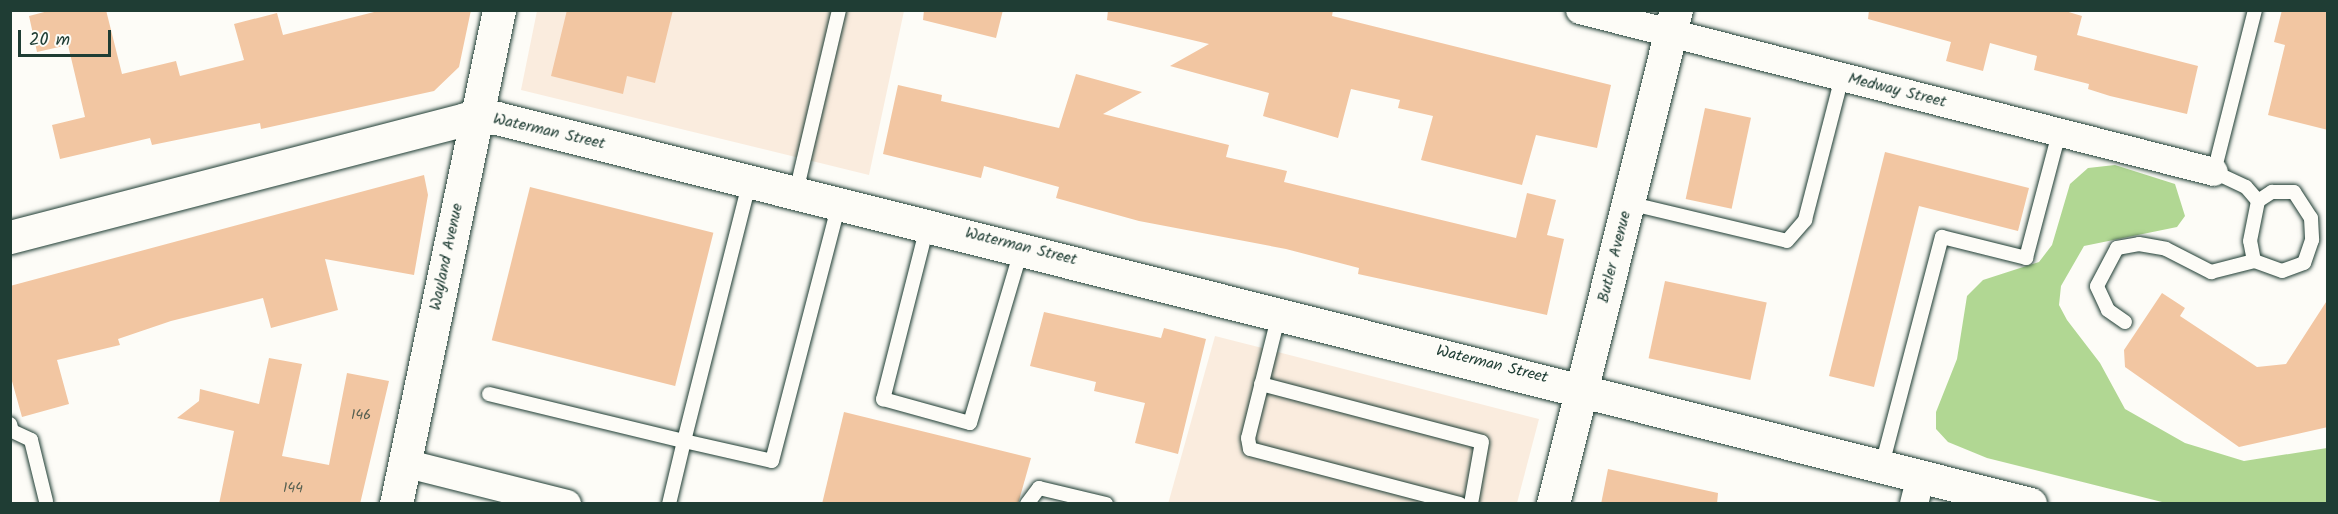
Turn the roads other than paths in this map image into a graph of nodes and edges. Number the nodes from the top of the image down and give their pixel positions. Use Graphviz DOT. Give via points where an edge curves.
graph roads {
  1 [pos="500,10"];
  2 [pos="839,10"];
  3 [pos="1580,10"];
  4 [pos="2255,10"];
  5 [pos="1674,22"];
  6 [pos="1842,77"];
  7 [pos="475,117"];
  8 [pos="2059,133"];
  9 [pos="2214,172"];
  10 [pos="750,180"];
  11 [pos="796,192"];
  12 [pos="2258,201"];
  13 [pos="839,202"];
  14 [pos="1628,203"];
  15 [pos="928,225"];
  16 [pos="10,237"];
  17 [pos="1022,248"];
  18 [pos="2254,261"];
  19 [pos="1280,312"];
  20 [pos="2125,322"];
  21 [pos="1262,384"];
  22 [pos="1582,387"];
  23 [pos="489,394"];
  24 [pos="10,424"];
  25 [pos="684,441"];
  26 [pos="404,464"];
  27 [pos="1882,465"];
  28 [pos="1918,489"];
  29 [pos="45,501"];
  30 [pos="396,504"];
  31 [pos="567,504"];
  32 [pos="669,504"];
  33 [pos="1027,504"];
  34 [pos="1106,504"];
  35 [pos="1460,504"];
  36 [pos="1471,504"];
  37 [pos="1553,504"];
  38 [pos="2030,504"];
  1 -- 7 [label="main road, Wayland Avenue"];
  2 -- 11 [label="lane"];
  3 -- 5 [label="street, Medway Street"];
  4 -- 9 [label="lane"];
  5 -- 6 [label="street, Medway Street"];
  5 -- 14 [label="main road, Butler Avenue"];
  6 -- 8 [label="street, Medway Street"];
  6 -- 14 [label="lane" via="1805,220 1787,241"];
  7 -- 10 [label="main road, Waterman Street"];
  7 -- 16 [label="main road, Waterman Street"];
  7 -- 26 [label="main road, Wayland Avenue"];
  8 -- 9 [label="street, Medway Street"];
  8 -- 27 [label="lane" via="2026,258 1942,237"];
  9 -- 12 [label="lane" via="2246,187"];
  10 -- 11 [label="main road, Waterman Street"];
  10 -- 25 [label="lane"];
  11 -- 13 [label="main road, Waterman Street"];
  12 -- 18 [label="lane" via="2250,242"];
  12 -- 18 [label="lane" via="2272,192 2294,192 2311,218 2312,240 2304,263 2282,271"];
  13 -- 15 [label="main road, Waterman Street"];
  13 -- 25 [label="lane" via="772,461"];
  14 -- 22 [label="main road, Butler Avenue"];
  15 -- 17 [label="main road, Waterman Street"];
  15 -- 17 [label="lane" via="883,399 970,423"];
  17 -- 19 [label="main road, Waterman Street"];
  18 -- 20 [label="lane" via="2211,272 2166,249 2139,244 2116,248 2097,286 2108,310"];
  19 -- 21 [label="lane"];
  19 -- 22 [label="main road, Waterman Street"];
  21 -- 35 [label="lane" via="1250,449"];
  21 -- 36 [label="lane" via="1482,442"];
  22 -- 27 [label="main road, Waterman Street"];
  22 -- 37 [label="main road, Butler Avenue"];
  23 -- 25 [label="lane"];
  24 -- 29 [label="lane" via="12,431 31,440"];
  25 -- 32 [label="lane"];
  26 -- 30 [label="main road, Wayland Avenue"];
  26 -- 31 [label="street"];
  27 -- 28 [label="main road, Waterman Street"];
  28 -- 38 [label="main road, Waterman Street"];
  33 -- 34 [label="lane" via="1039,488"];
}
